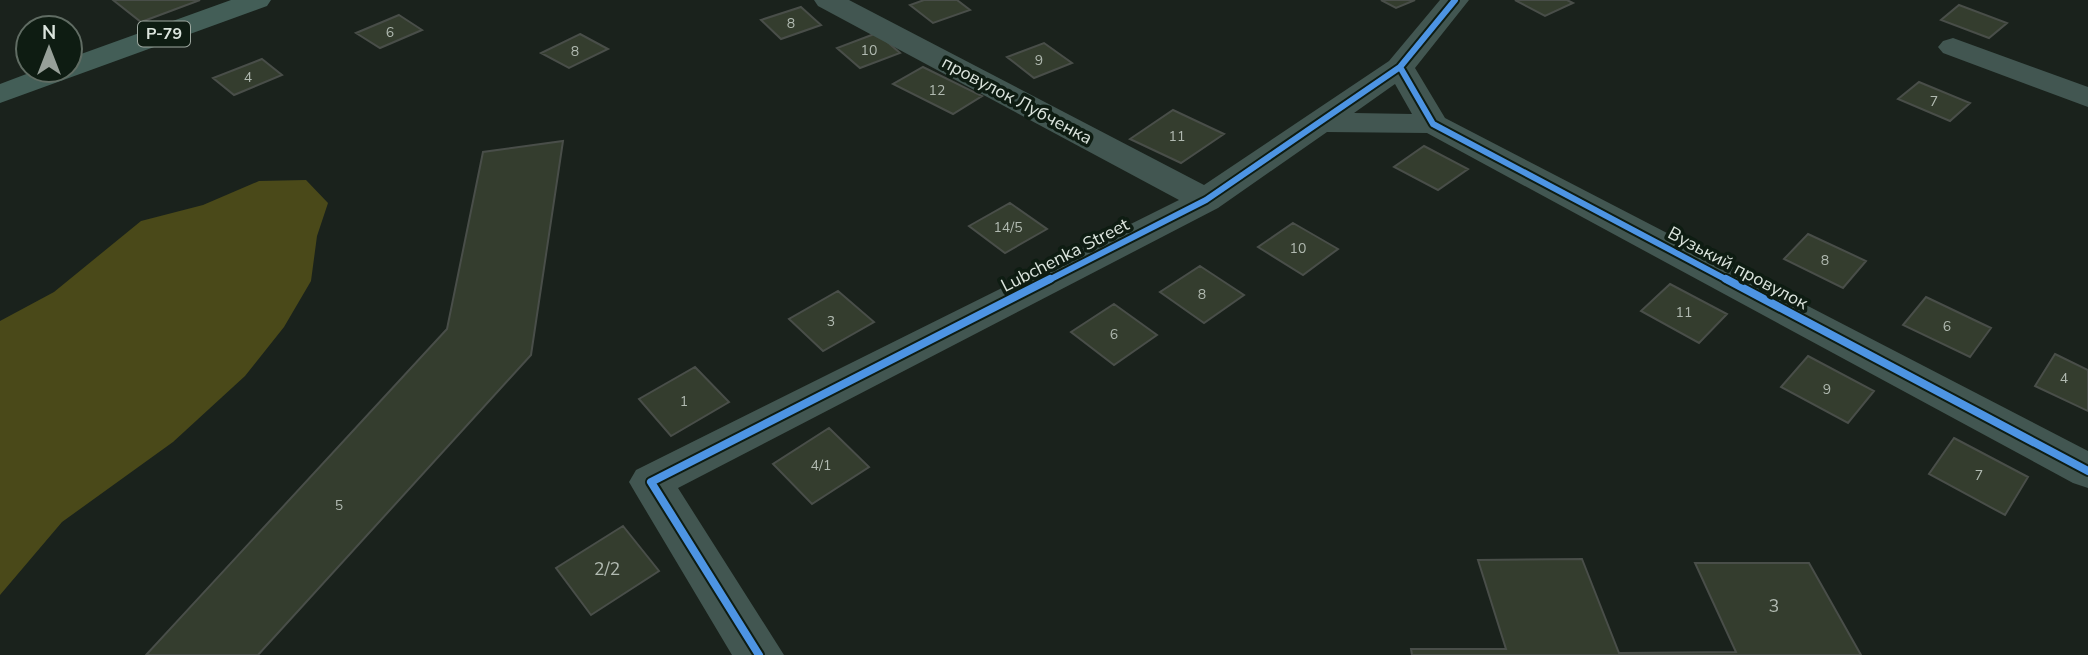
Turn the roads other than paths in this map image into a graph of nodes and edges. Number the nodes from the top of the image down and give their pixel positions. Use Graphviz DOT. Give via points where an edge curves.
graph roads {
  1 [pos="257,0"];
  2 [pos="828,0"];
  3 [pos="1455,0"];
  4 [pos="1953,47"];
  5 [pos="84,63"];
  6 [pos="1400,67"];
  7 [pos="27,84"];
  8 [pos="0,94"];
  9 [pos="2088,98"];
  10 [pos="1321,122"];
  11 [pos="1433,124"];
  12 [pos="1206,200"];
  13 [pos="2088,471"];
  14 [pos="759,655"];
  1 -- 5 [label="main road, Р-79"];
  2 -- 12 [label="street, провулок Лубченка"];
  3 -- 6 [label="street, Lubchenka Street"];
  4 -- 9 [label="street"];
  6 -- 10 [label="street, Lubchenka Street"];
  6 -- 11 [label="street"];
  7 -- 8 [label="main road"];
  10 -- 11 [label="street"];
  10 -- 12 [label="street, Lubchenka Street"];
  11 -- 13 [label="street, Вузький провулок"];
  12 -- 14 [label="street, Lubchenka Street" via="651,482"];
}
